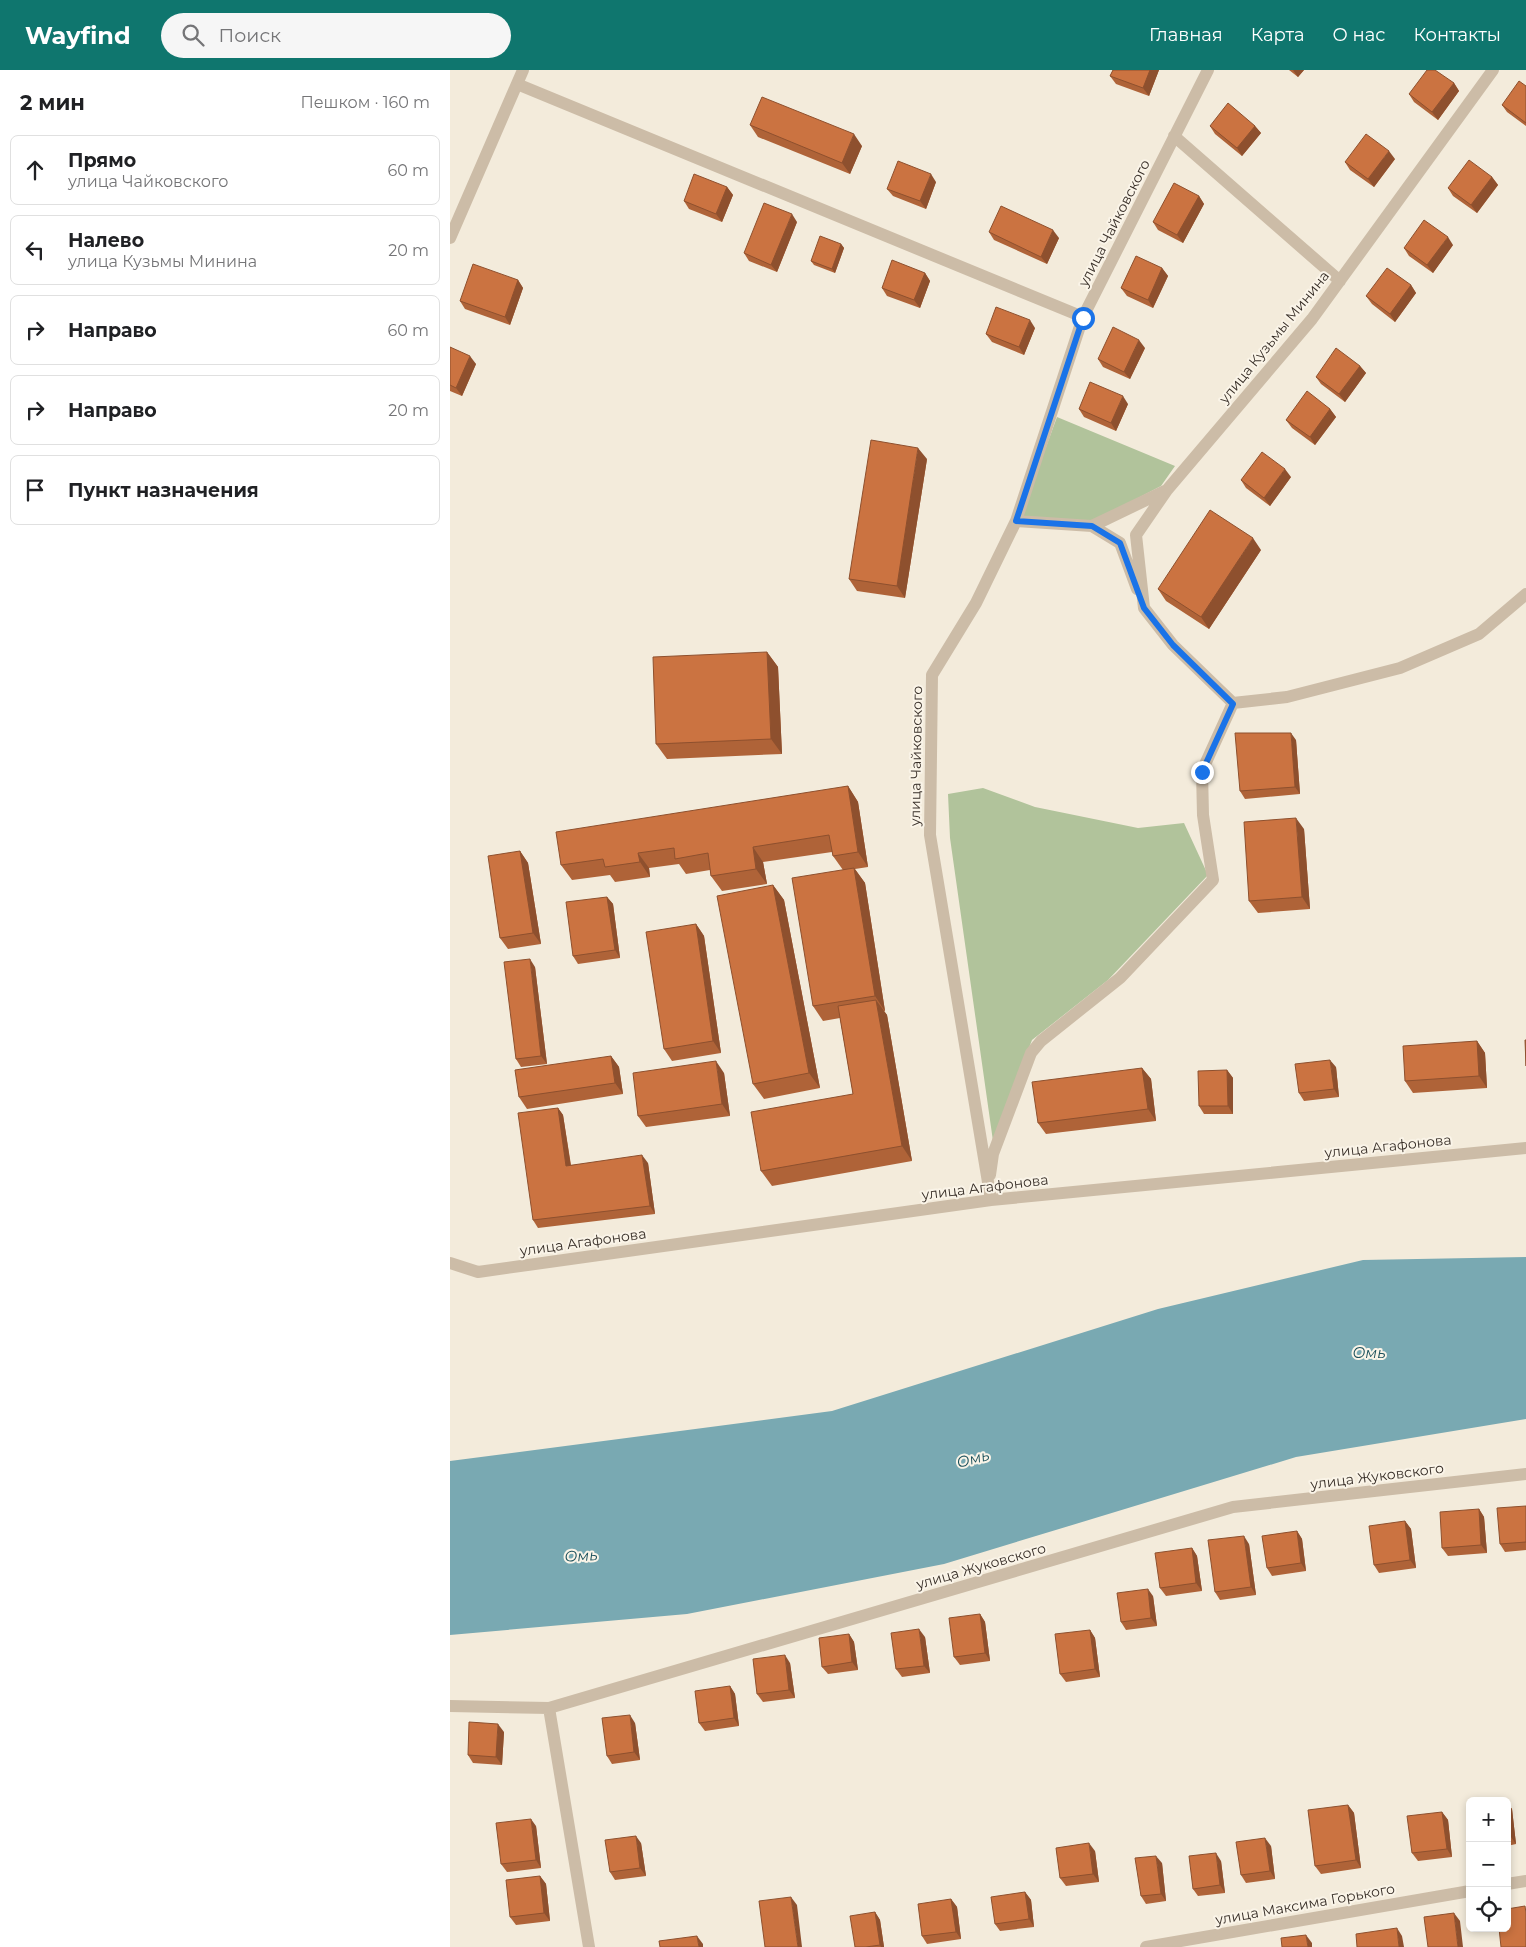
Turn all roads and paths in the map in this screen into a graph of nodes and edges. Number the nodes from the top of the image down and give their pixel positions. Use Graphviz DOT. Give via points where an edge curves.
graph roads {
  1 [pos="522,70"];
  2 [pos="1208,70"];
  3 [pos="1493,70"];
  4 [pos="517,84"];
  5 [pos="1174,136"];
  6 [pos="450,238"];
  7 [pos="1340,281"];
  8 [pos="1083,318"];
  9 [pos="1167,490"];
  10 [pos="1016,521"];
  11 [pos="1092,526"];
  12 [pos="1526,594"];
  13 [pos="1144,608"];
  14 [pos="1233,704"];
  15 [pos="1526,1148"];
  16 [pos="988,1185"];
  17 [pos="991,1200"];
  18 [pos="450,1263"];
  19 [pos="1526,1474"];
  20 [pos="450,1706"];
  21 [pos="549,1708"];
  22 [pos="1526,1881"];
  23 [pos="1511,1883"];
  24 [pos="1466,1892"];
  25 [pos="589,1947"];
  26 [pos="1146,1947"];
  1 -- 4 [label="street"];
  2 -- 5 [label="street, улица Чайковского"];
  3 -- 7 [label="street, улица Кузьмы Минина"];
  4 -- 6 [label="street"];
  4 -- 8 [label="street"];
  5 -- 7 [label="street"];
  5 -- 8 [label="street, улица Чайковского"];
  7 -- 9 [label="street, улица Кузьмы Минина" via="1312,319"];
  8 -- 10 [label="street, улица Чайковского"];
  9 -- 11 [label="street, улица Кузьмы Минина"];
  9 -- 13 [label="street" via="1136,535"];
  10 -- 11 [label="street, улица Кузьмы Минина"];
  10 -- 16 [label="street, улица Чайковского" via="976,603 932,675 930,835"];
  11 -- 13 [label="street" via="1120,543"];
  12 -- 14 [label="street" via="1479,634 1400,668 1287,697"];
  13 -- 14 [label="street" via="1173,645"];
  14 -- 16 [label="street" via="1202,772 1203,815 1213,880 1120,978 1041,1041 1031,1053 993,1154"];
  15 -- 17 [label="street, улица Агафонова"];
  16 -- 17 [label="street, улица Чайковского"];
  17 -- 18 [label="street, улица Агафонова" via="478,1272"];
  19 -- 21 [label="street, улица Жуковского" via="1233,1507"];
  20 -- 21 [label="street, улица Жуковского"];
  21 -- 25 [label="street"];
  22 -- 23 [label="street"];
  24 -- 26 [label="street, улица Максима Горького"];
}
